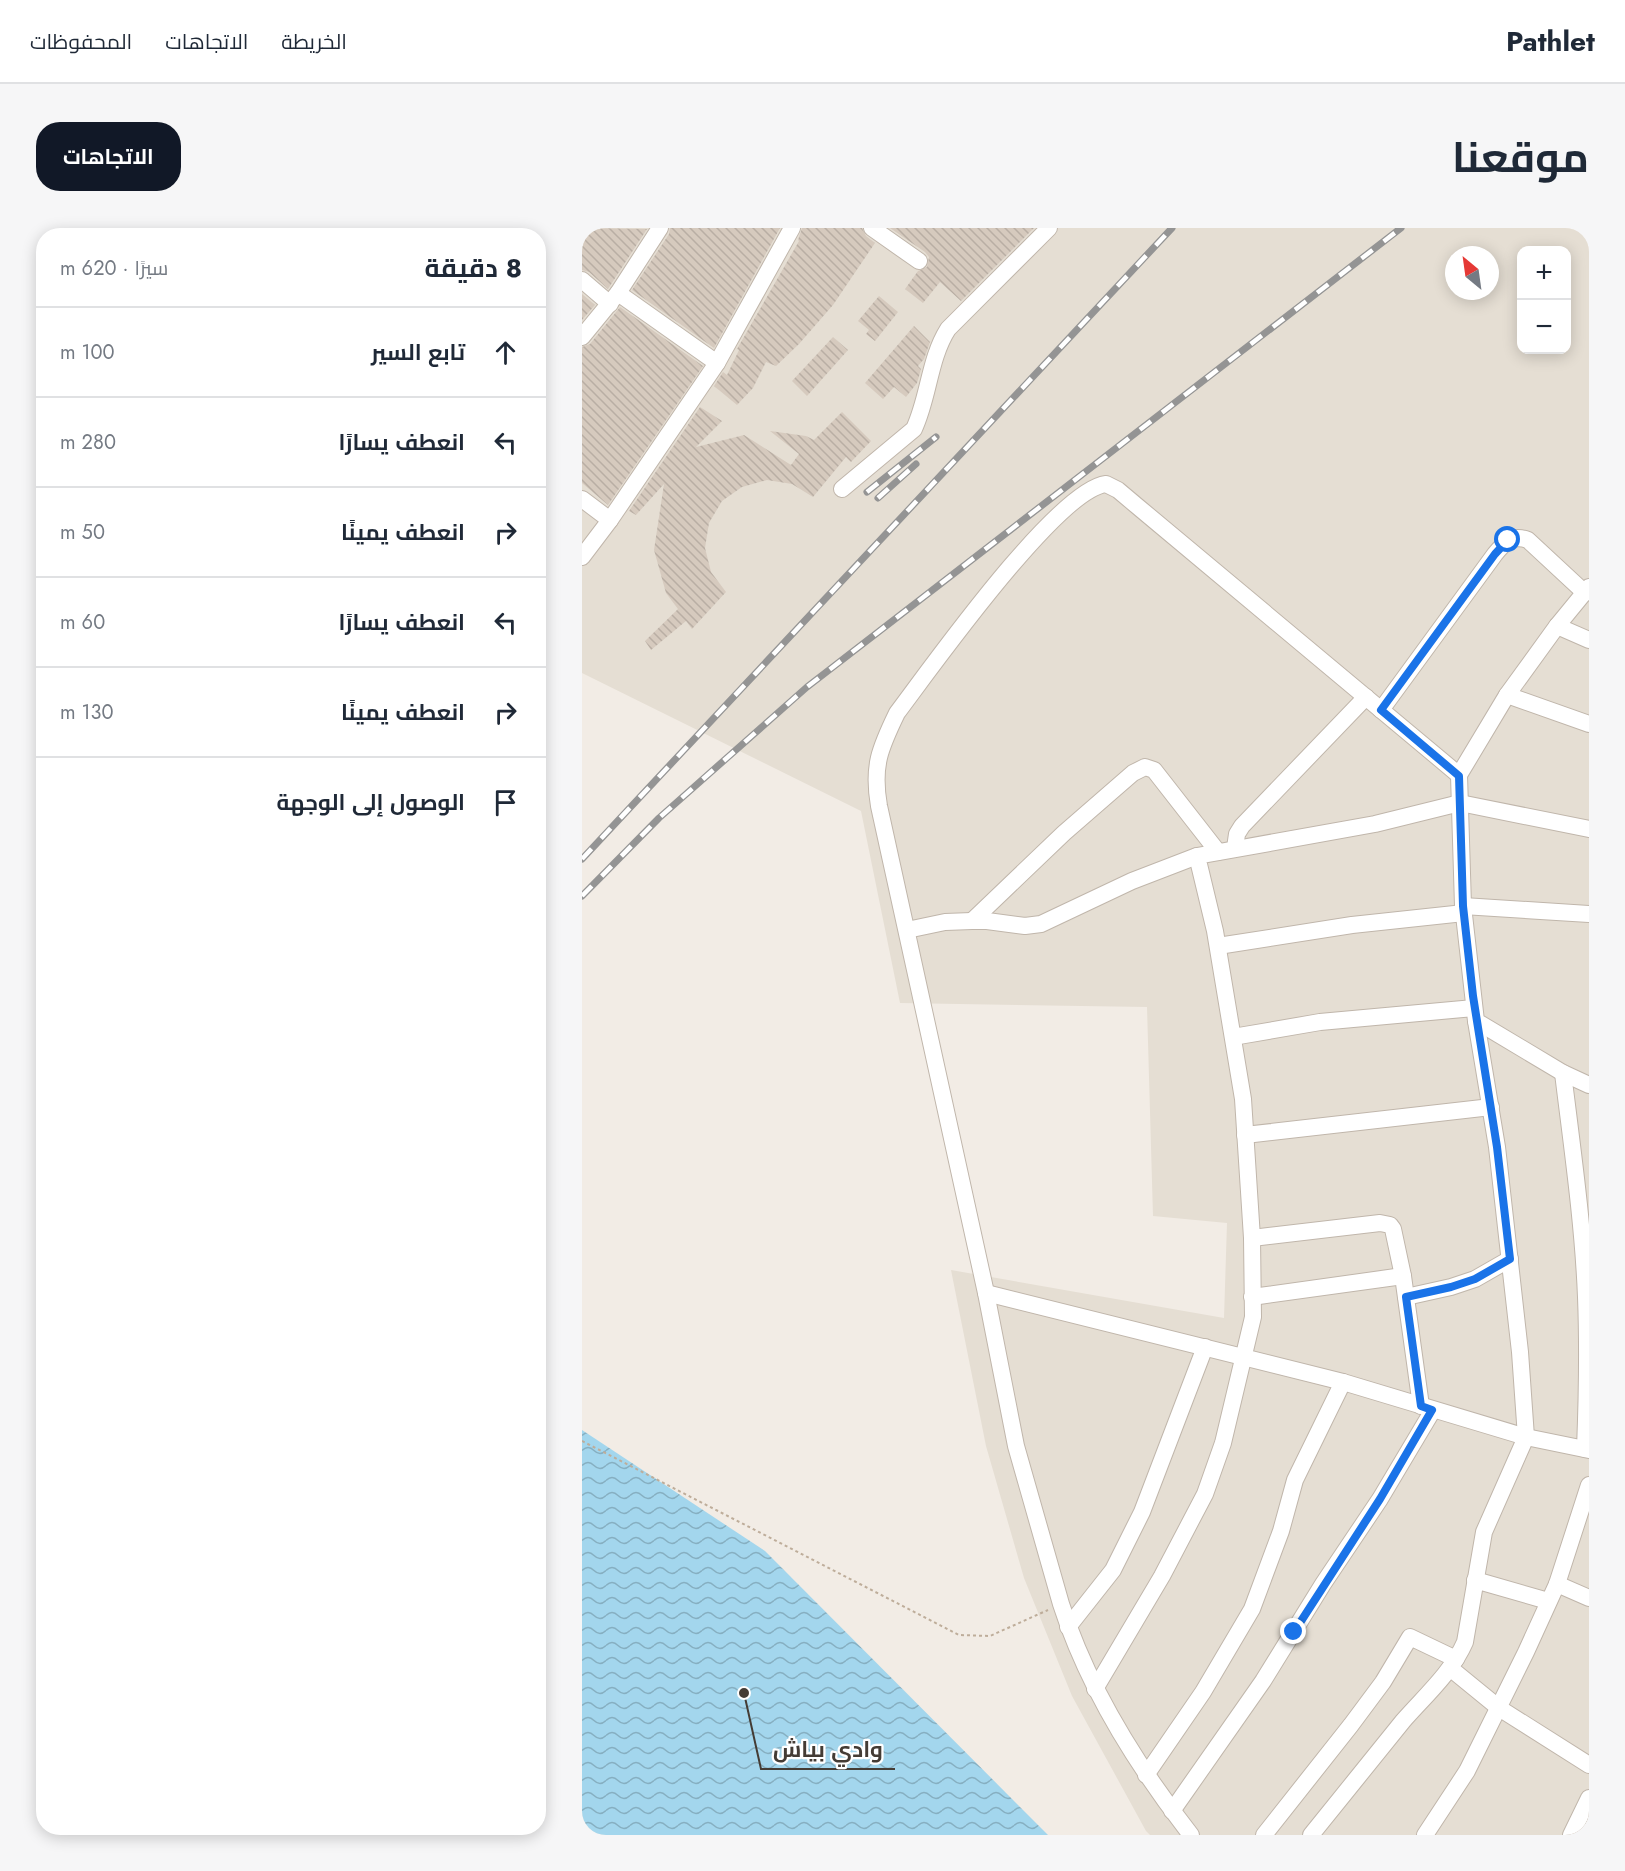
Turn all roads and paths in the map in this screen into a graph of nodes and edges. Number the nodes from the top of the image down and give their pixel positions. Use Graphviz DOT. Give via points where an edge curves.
graph roads {
  1 [pos="792,228"];
  2 [pos="872,228"];
  3 [pos="1049,228"];
  4 [pos="658,229"];
  5 [pos="919,261"];
  6 [pos="582,280"];
  7 [pos="614,298"];
  8 [pos="582,337"];
  9 [pos="717,363"];
  10 [pos="842,489"];
  11 [pos="582,499"];
  12 [pos="610,520"];
  13 [pos="582,557"];
  14 [pos="1587,590"];
  15 [pos="1557,626"];
  16 [pos="1589,640"];
  17 [pos="1506,695"];
  18 [pos="1366,697"];
  19 [pos="1381,710"];
  20 [pos="1589,724"];
  21 [pos="1459,776"];
  22 [pos="1460,803"];
  23 [pos="1589,829"];
  24 [pos="1235,849"];
  25 [pos="1218,852"];
  26 [pos="1197,856"];
  27 [pos="1463,910"];
  28 [pos="1589,914"];
  29 [pos="972,921"];
  30 [pos="907,930"];
  31 [pos="1218,946"];
  32 [pos="1475,1015"];
  33 [pos="1233,1037"];
  34 [pos="1563,1073"];
  35 [pos="1589,1086"];
  36 [pos="1491,1107"];
  37 [pos="1245,1135"];
  38 [pos="1252,1238"];
  39 [pos="1510,1259"];
  40 [pos="1403,1276"];
  41 [pos="986,1293"];
  42 [pos="1252,1297"];
  43 [pos="1406,1297"];
  44 [pos="1205,1347"];
  45 [pos="1242,1358"];
  46 [pos="1343,1382"];
  47 [pos="1427,1408"];
  48 [pos="1526,1437"];
  49 [pos="582,1441"];
  50 [pos="1587,1450"];
  51 [pos="1589,1485"];
  52 [pos="1475,1580"];
  53 [pos="1557,1584"];
  54 [pos="1589,1598"];
  55 [pos="1548,1601"];
  56 [pos="1061,1604"];
  57 [pos="1068,1627"];
  58 [pos="1453,1663"];
  59 [pos="1095,1689"];
  60 [pos="1499,1708"];
  61 [pos="1589,1765"];
  62 [pos="1146,1775"];
  63 [pos="1589,1798"];
  64 [pos="1172,1811"];
  65 [pos="1191,1835"];
  66 [pos="1264,1835"];
  67 [pos="1311,1835"];
  68 [pos="1425,1835"];
  69 [pos="1571,1835"];
  1 -- 9 [label="street"];
  2 -- 5 [label="street"];
  3 -- 10 [label="street" via="948,329 940,342 914,429"];
  4 -- 7 [label="street"];
  6 -- 7 [label="street"];
  7 -- 8 [label="street"];
  7 -- 9 [label="street"];
  9 -- 12 [label="street"];
  11 -- 12 [label="street"];
  12 -- 13 [label="street"];
  14 -- 15 [label="street"];
  14 -- 19 [label="street" via="1528,540 1508,540"];
  15 -- 16 [label="street"];
  15 -- 17 [label="street"];
  17 -- 20 [label="street"];
  17 -- 21 [label="street"];
  18 -- 19 [label="street"];
  18 -- 24 [label="street" via="1242,826"];
  18 -- 30 [label="street" via="1118,490 1106,484 1092,487 1024,549 897,713 885,738 877,763 876,785"];
  19 -- 21 [label="street"];
  21 -- 22 [label="street"];
  22 -- 23 [label="street"];
  22 -- 24 [label="street" via="1375,824"];
  22 -- 27 [label="street"];
  24 -- 25 [label="street"];
  25 -- 26 [label="street"];
  25 -- 29 [label="street" via="1154,770 1145,767 1064,833"];
  26 -- 29 [label="street" via="1132,881 1041,924"];
  26 -- 31 [label="street"];
  27 -- 28 [label="street"];
  27 -- 31 [label="street"];
  27 -- 32 [label="street"];
  29 -- 30 [label="street"];
  30 -- 41 [label="street"];
  31 -- 33 [label="street"];
  32 -- 33 [label="street" via="1320,1022"];
  32 -- 34 [label="street"];
  32 -- 36 [label="street"];
  33 -- 37 [label="street"];
  34 -- 35 [label="street"];
  34 -- 50 [label="street" via="1586,1295"];
  36 -- 37 [label="street"];
  36 -- 39 [label="street"];
  37 -- 38 [label="street"];
  38 -- 40 [label="street" via="1386,1224 1393,1229"];
  38 -- 42 [label="street"];
  39 -- 43 [label="street" via="1475,1279"];
  39 -- 48 [label="street"];
  40 -- 42 [label="street"];
  40 -- 43 [label="street"];
  41 -- 44 [label="street"];
  41 -- 56 [label="street" via="1016,1446"];
  42 -- 45 [label="street" via="1253,1317"];
  43 -- 47 [label="street"];
  44 -- 45 [label="street"];
  44 -- 57 [label="street" via="1142,1512 1113,1570"];
  45 -- 46 [label="street"];
  45 -- 59 [label="street" via="1223,1443 1205,1494"];
  46 -- 47 [label="street"];
  46 -- 62 [label="street" via="1295,1480 1252,1609 1203,1692"];
  47 -- 48 [label="street"];
  47 -- 64 [label="street" via="1380,1499 1263,1682"];
  48 -- 50 [label="street"];
  48 -- 52 [label="street" via="1489,1521"];
  49 -- 56 [label="path" via="959,1635 990,1636"];
  51 -- 53 [label="street"];
  52 -- 55 [label="street"];
  52 -- 58 [label="street" via="1465,1642"];
  53 -- 54 [label="street"];
  53 -- 55 [label="street"];
  55 -- 60 [label="street"];
  56 -- 57 [label="street"];
  57 -- 59 [label="street"];
  58 -- 60 [label="street"];
  58 -- 66 [label="street" via="1410,1637 1383,1682"];
  58 -- 67 [label="street"];
  59 -- 62 [label="street"];
  60 -- 61 [label="street"];
  60 -- 68 [label="street" via="1467,1772"];
  62 -- 64 [label="street"];
  63 -- 69 [label="street"];
  64 -- 65 [label="street"];
}
